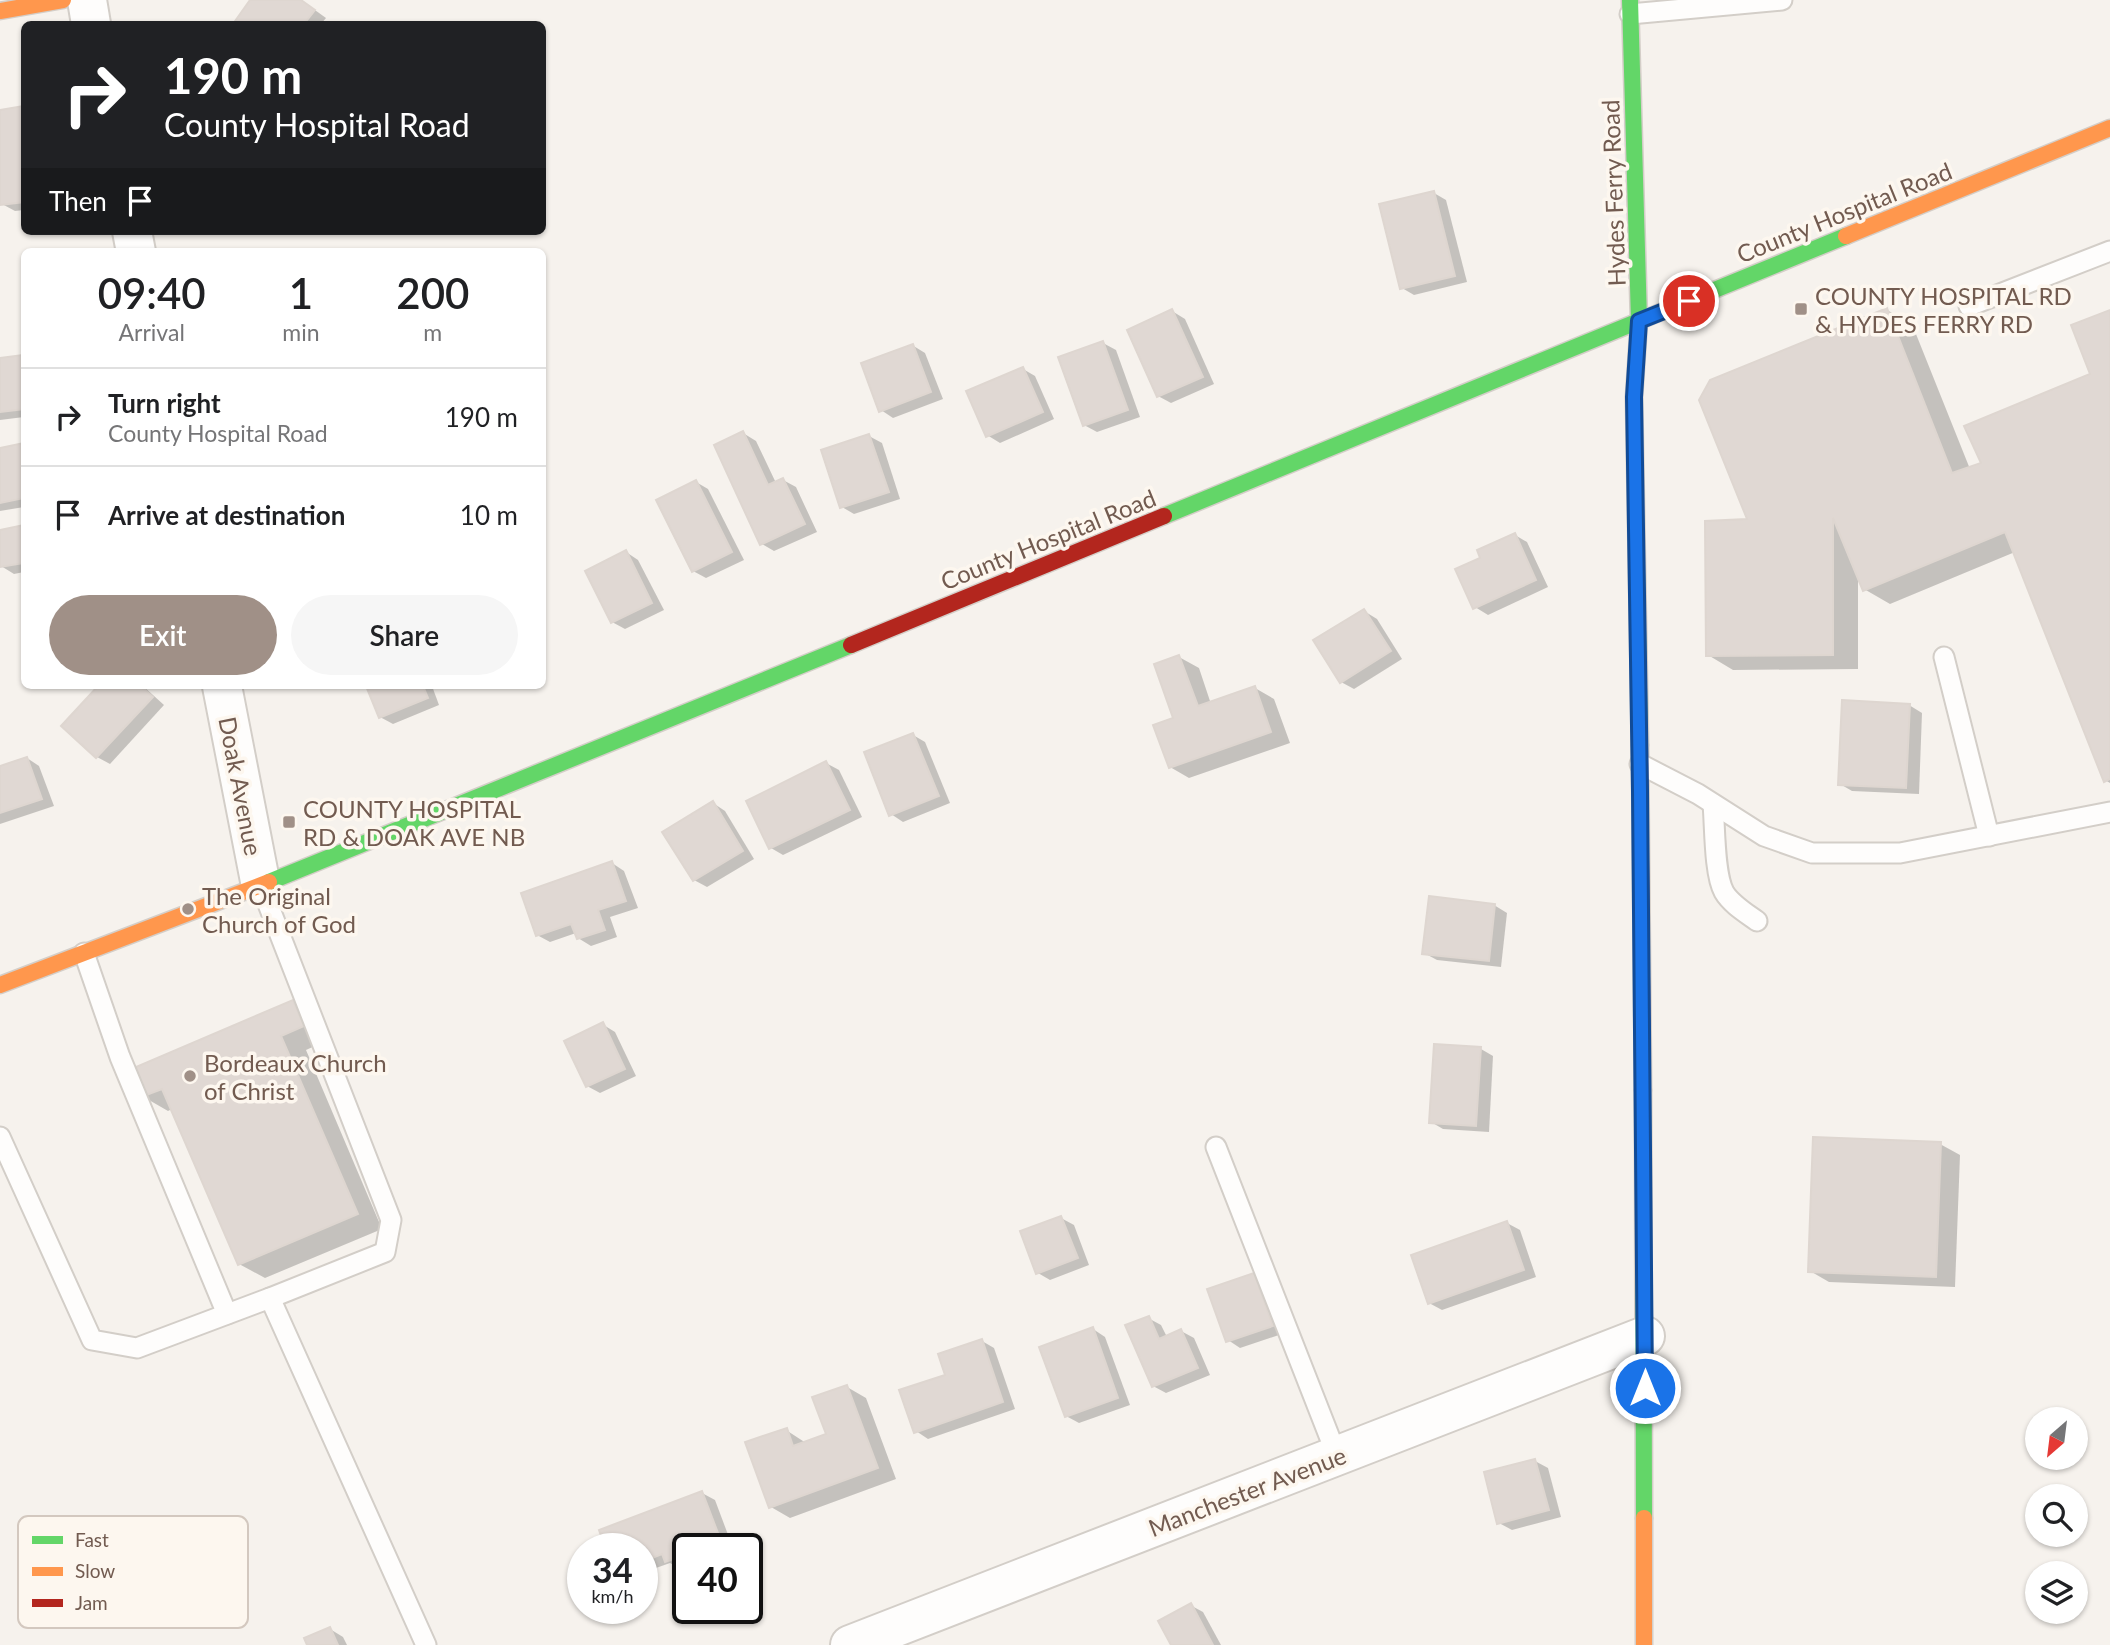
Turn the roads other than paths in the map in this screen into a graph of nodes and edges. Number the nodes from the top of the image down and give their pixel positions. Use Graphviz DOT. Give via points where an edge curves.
graph roads {
  1 [pos="63,0"];
  2 [pos="86,0"];
  3 [pos="1782,0"];
  4 [pos="1630,7"];
  5 [pos="0,11"];
  6 [pos="90,21"];
  7 [pos="2110,128"];
  8 [pos="2110,251"];
  9 [pos="1969,306"];
  10 [pos="1639,321"];
  11 [pos="1944,657"];
  12 [pos="223,689"];
  13 [pos="1640,764"];
  14 [pos="1713,804"];
  15 [pos="2110,812"];
  16 [pos="1989,836"];
  17 [pos="261,886"];
  18 [pos="1757,921"];
  19 [pos="84,953"];
  20 [pos="0,985"];
  21 [pos="0,1137"];
  22 [pos="1216,1147"];
  23 [pos="270,1298"];
  24 [pos="227,1314"];
  25 [pos="1645,1336"];
  26 [pos="1337,1456"];
  27 [pos="426,1645"];
  28 [pos="850,1645"];
  29 [pos="1644,1645"];
  1 -- 5 [label="main road"];
  2 -- 6 [label="street"];
  3 -- 4 [label="lane"];
  4 -- 10 [label="main road, Hydes Ferry Road"];
  7 -- 10 [label="main road, County Hospital Road"];
  8 -- 9 [label="lane"];
  10 -- 13 [label="main road, Hydes Ferry Road" via="1634,397"];
  10 -- 17 [label="main road, County Hospital Road"];
  11 -- 16 [label="lane"];
  12 -- 17 [label="street, Doak Avenue"];
  13 -- 14 [label="lane"];
  13 -- 25 [label="main road, Hydes Ferry Road"];
  14 -- 16 [label="lane" via="1764,836 1812,853 1899,853"];
  14 -- 18 [label="lane" via="1723,891"];
  15 -- 16 [label="lane"];
  17 -- 19 [label="main road, County Hospital Road"];
  17 -- 23 [label="lane" via="391,1220 385,1252"];
  19 -- 20 [label="main road, County Hospital Road"];
  19 -- 24 [label="lane" via="120,1057"];
  21 -- 24 [label="lane" via="92,1340 137,1348"];
  22 -- 26 [label="lane"];
  23 -- 24 [label="lane"];
  23 -- 27 [label="lane"];
  25 -- 26 [label="street, Manchester Avenue"];
  25 -- 29 [label="main road, Hydes Ferry Road"];
  26 -- 28 [label="street, Manchester Avenue"];
}
